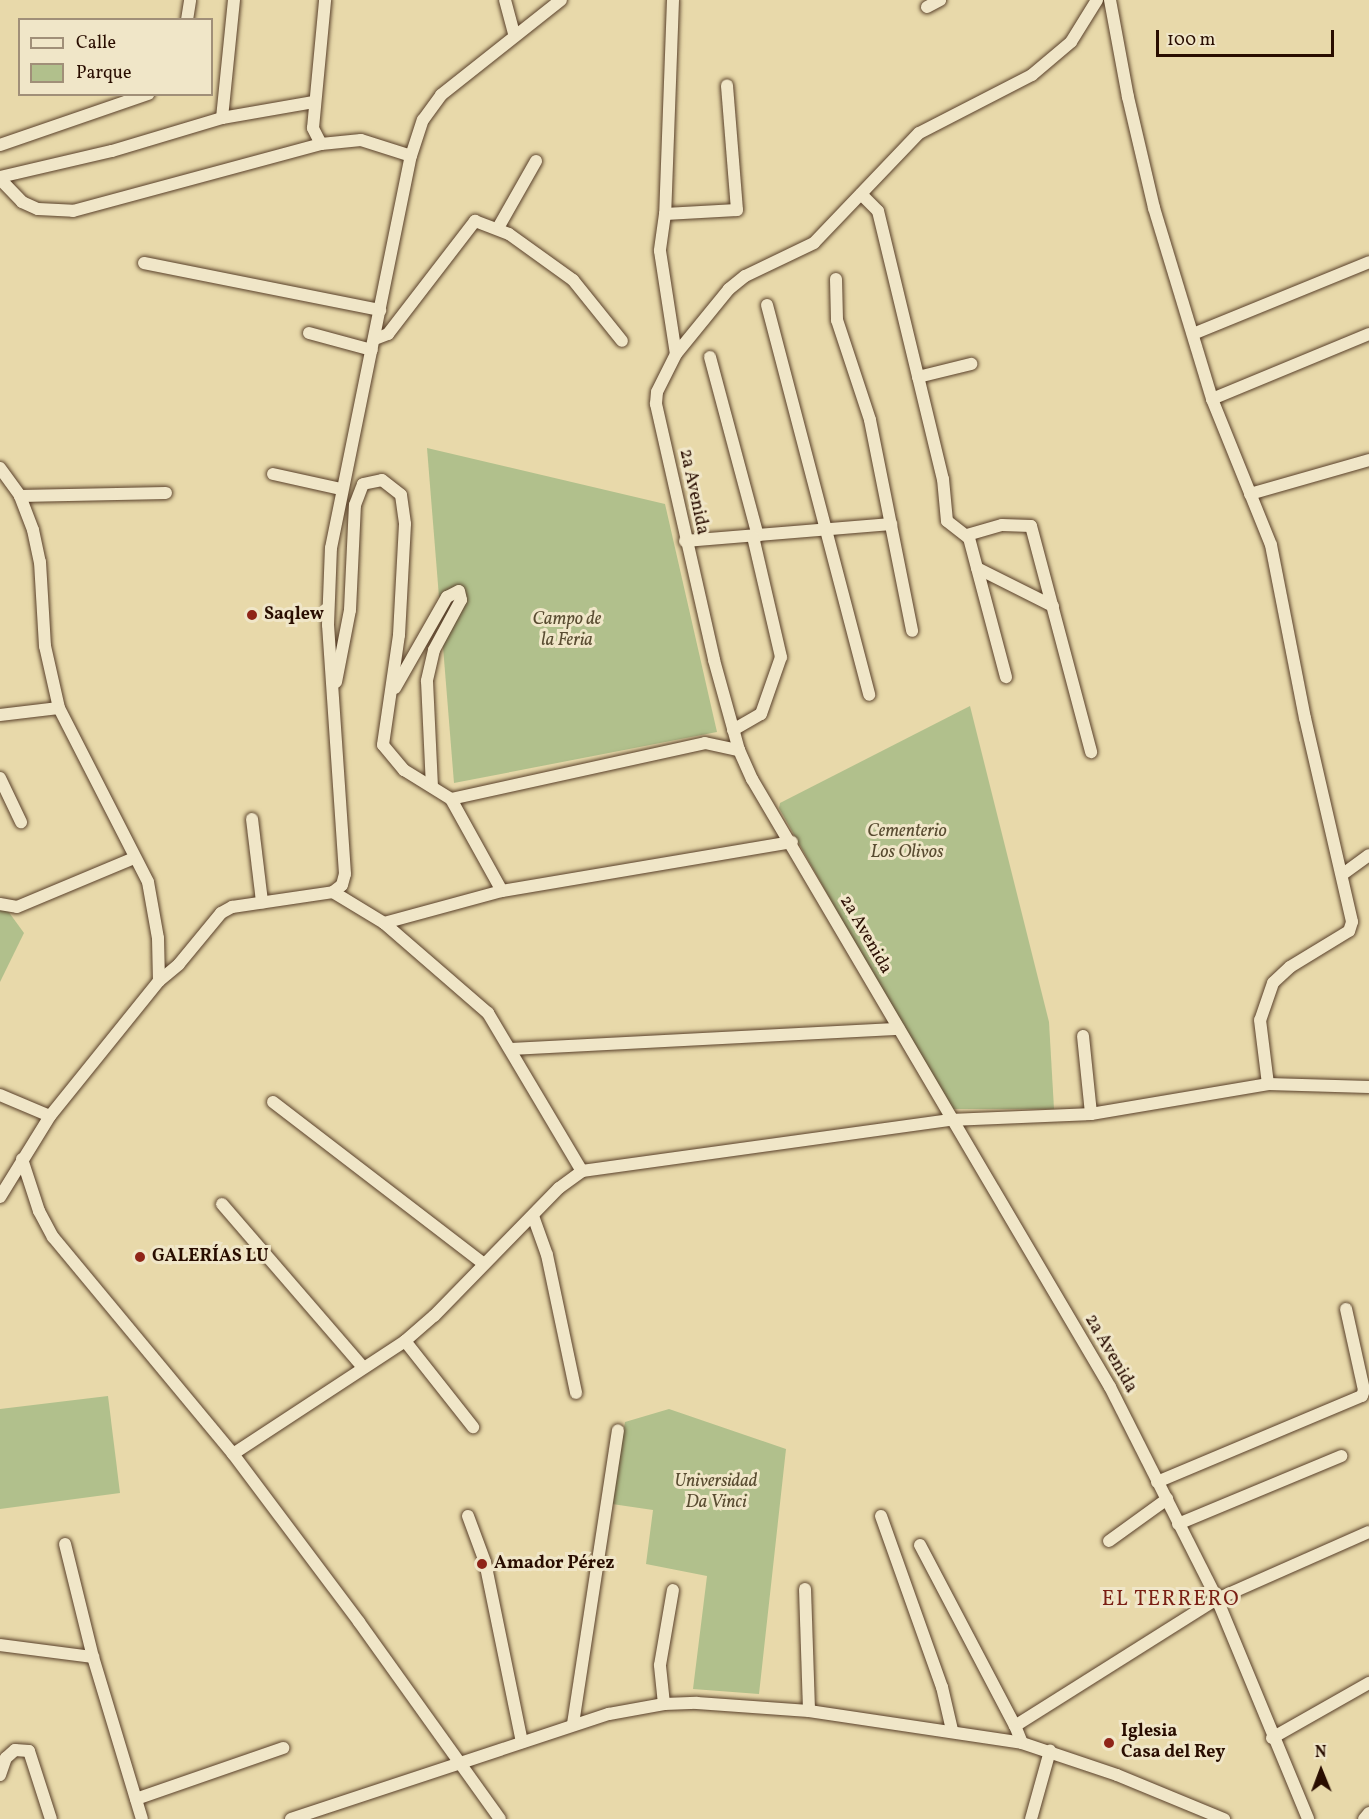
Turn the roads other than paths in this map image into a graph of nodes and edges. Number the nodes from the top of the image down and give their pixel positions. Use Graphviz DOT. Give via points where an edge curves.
graph roads {
  1 [pos="190,0"];
  2 [pos="234,0"];
  3 [pos="325,0"];
  4 [pos="505,0"];
  5 [pos="561,0"];
  6 [pos="673,0"];
  7 [pos="940,0"];
  8 [pos="1097,0"];
  9 [pos="1110,0"];
  10 [pos="927,7"];
  11 [pos="187,18"];
  12 [pos="514,34"];
  13 [pos="727,85"];
  14 [pos="142,96"];
  15 [pos="314,102"];
  16 [pos="222,118"];
  17 [pos="321,144"];
  18 [pos="0,145"];
  19 [pos="411,156"];
  20 [pos="536,161"];
  21 [pos="0,178"];
  22 [pos="861,194"];
  23 [pos="665,214"];
  24 [pos="498,228"];
  25 [pos="144,262"];
  26 [pos="1369,262"];
  27 [pos="836,279"];
  28 [pos="767,305"];
  29 [pos="380,310"];
  30 [pos="309,333"];
  31 [pos="1193,334"];
  32 [pos="1369,334"];
  33 [pos="622,341"];
  34 [pos="373,344"];
  35 [pos="676,354"];
  36 [pos="710,357"];
  37 [pos="971,364"];
  38 [pos="918,377"];
  39 [pos="1212,399"];
  40 [pos="1369,460"];
  41 [pos="0,468"];
  42 [pos="273,474"];
  43 [pos="341,489"];
  44 [pos="166,493"];
  45 [pos="1250,494"];
  46 [pos="20,496"];
  47 [pos="891,524"];
  48 [pos="826,532"];
  49 [pos="967,535"];
  50 [pos="755,536"];
  51 [pos="685,542"];
  52 [pos="977,568"];
  53 [pos="1053,606"];
  54 [pos="912,631"];
  55 [pos="1006,677"];
  56 [pos="869,695"];
  57 [pos="390,697"];
  58 [pos="331,704"];
  59 [pos="59,708"];
  60 [pos="0,715"];
  61 [pos="733,730"];
  62 [pos="739,750"];
  63 [pos="1091,752"];
  64 [pos="0,778"];
  65 [pos="432,786"];
  66 [pos="451,799"];
  67 [pos="252,819"];
  68 [pos="21,822"];
  69 [pos="792,842"];
  70 [pos="1369,855"];
  71 [pos="134,858"];
  72 [pos="1343,874"];
  73 [pos="502,891"];
  74 [pos="333,892"];
  75 [pos="262,902"];
  76 [pos="0,904"];
  77 [pos="384,922"];
  78 [pos="159,981"];
  79 [pos="898,1029"];
  80 [pos="1083,1036"];
  81 [pos="512,1049"];
  82 [pos="1268,1084"];
  83 [pos="1369,1087"];
  84 [pos="0,1095"];
  85 [pos="273,1102"];
  86 [pos="1091,1114"];
  87 [pos="50,1116"];
  88 [pos="950,1120"];
  89 [pos="22,1158"];
  90 [pos="582,1171"];
  91 [pos="0,1197"];
  92 [pos="222,1204"];
  93 [pos="533,1216"];
  94 [pos="484,1264"];
  95 [pos="1346,1309"];
  96 [pos="405,1341"];
  97 [pos="362,1366"];
  98 [pos="576,1393"];
  99 [pos="473,1427"];
  100 [pos="618,1430"];
  101 [pos="232,1454"];
  102 [pos="1341,1456"];
  103 [pos="1157,1482"];
  104 [pos="1167,1499"];
  105 [pos="468,1516"];
  106 [pos="881,1516"];
  107 [pos="1178,1524"];
  108 [pos="1369,1532"];
  109 [pos="1108,1541"];
  110 [pos="65,1544"];
  111 [pos="920,1545"];
  112 [pos="805,1589"];
  113 [pos="673,1590"];
  114 [pos="1218,1599"];
  115 [pos="1,1642"];
  116 [pos="93,1657"];
  117 [pos="1369,1683"];
  118 [pos="664,1704"];
  119 [pos="809,1711"];
  120 [pos="573,1724"];
  121 [pos="1015,1726"];
  122 [pos="952,1730"];
  123 [pos="1272,1738"];
  124 [pos="522,1742"];
  125 [pos="1022,1743"];
  126 [pos="284,1748"];
  127 [pos="1050,1751"];
  128 [pos="462,1763"];
  129 [pos="0,1774"];
  130 [pos="136,1799"];
  131 [pos="1369,1813"];
  132 [pos="51,1819"];
  133 [pos="142,1819"];
  134 [pos="291,1819"];
  135 [pos="500,1819"];
  136 [pos="1031,1819"];
  137 [pos="1224,1819"];
  138 [pos="1308,1819"];
  139 [pos="1364,1819"];
  1 -- 11 [label="street"];
  2 -- 16 [label="street"];
  3 -- 15 [label="street"];
  4 -- 12 [label="street"];
  5 -- 12 [label="street"];
  6 -- 23 [label="street"];
  7 -- 10 [label="street"];
  8 -- 22 [label="street, 2a Avenida" via="1071,42 1032,75 919,134"];
  9 -- 31 [label="street" via="1154,208"];
  12 -- 19 [label="street" via="441,95 423,120"];
  13 -- 23 [label="street" via="737,210"];
  14 -- 18 [label="street"];
  15 -- 16 [label="street"];
  15 -- 17 [label="street" via="313,128"];
  16 -- 21 [label="street" via="112,151"];
  17 -- 19 [label="street" via="361,140"];
  17 -- 21 [label="street" via="73,211 38,209 22,202"];
  19 -- 29 [label="street"];
  20 -- 24 [label="street"];
  22 -- 35 [label="street, 2a Avenida" via="814,243 746,276 729,289"];
  22 -- 38 [label="street" via="878,211"];
  23 -- 35 [label="street" via="660,251"];
  24 -- 33 [label="street" via="573,280"];
  24 -- 34 [label="street" via="472,222 388,334"];
  25 -- 29 [label="street"];
  26 -- 31 [label="street"];
  27 -- 47 [label="street" via="837,320 870,420"];
  28 -- 48 [label="street"];
  29 -- 34 [label="street"];
  30 -- 34 [label="street"];
  31 -- 39 [label="street"];
  32 -- 39 [label="street"];
  34 -- 43 [label="street"];
  35 -- 51 [label="street, 2a Avenida" via="657,392 656,404"];
  36 -- 50 [label="street"];
  37 -- 38 [label="street"];
  38 -- 49 [label="street" via="943,480 947,521"];
  39 -- 45 [label="street"];
  40 -- 45 [label="street"];
  41 -- 46 [label="street"];
  42 -- 43 [label="street"];
  43 -- 58 [label="street" via="328,614"];
  44 -- 46 [label="street"];
  45 -- 72 [label="street" via="1271,545 1305,718"];
  46 -- 59 [label="street" via="40,562 45,646"];
  47 -- 48 [label="street"];
  47 -- 54 [label="street"];
  48 -- 50 [label="street"];
  48 -- 56 [label="street"];
  49 -- 52 [label="street"];
  49 -- 53 [label="street" via="1002,525 1031,526"];
  50 -- 51 [label="street"];
  50 -- 61 [label="street" via="781,657 761,714"];
  51 -- 61 [label="street, 2a Avenida"];
  52 -- 53 [label="street"];
  52 -- 55 [label="street"];
  53 -- 63 [label="street"];
  57 -- 58 [label="street" via="399,635 405,512 401,495 392,485 372,481 358,491 355,504 350,610"];
  57 -- 65 [label="street" via="383,745 404,770"];
  57 -- 65 [label="street" via="447,597 459,591 461,600 434,650 427,681"];
  58 -- 74 [label="street" via="345,874 342,885"];
  59 -- 60 [label="street"];
  59 -- 71 [label="street"];
  61 -- 62 [label="street, 2a Avenida"];
  62 -- 66 [label="street" via="705,744"];
  62 -- 69 [label="street, 2a Avenida" via="752,779"];
  64 -- 68 [label="street"];
  65 -- 66 [label="street"];
  66 -- 73 [label="street"];
  67 -- 75 [label="street"];
  69 -- 73 [label="street"];
  69 -- 79 [label="street, 2a Avenida"];
  70 -- 72 [label="street"];
  71 -- 76 [label="street" via="17,907"];
  71 -- 78 [label="street" via="148,882 158,938"];
  72 -- 82 [label="street" via="1352,922 1349,931 1290,967 1273,983 1266,998 1260,1020"];
  73 -- 77 [label="street"];
  74 -- 75 [label="street"];
  74 -- 77 [label="street"];
  75 -- 78 [label="street" via="221,913 179,964"];
  77 -- 81 [label="street" via="488,1013"];
  78 -- 87 [label="street"];
  79 -- 81 [label="street"];
  79 -- 88 [label="street, 2a Avenida"];
  80 -- 86 [label="street"];
  81 -- 90 [label="street"];
  82 -- 83 [label="street"];
  82 -- 86 [label="street"];
  84 -- 87 [label="street"];
  85 -- 94 [label="street"];
  86 -- 88 [label="street"];
  87 -- 89 [label="street"];
  88 -- 90 [label="street"];
  88 -- 103 [label="street, 2a Avenida" via="1110,1387"];
  89 -- 91 [label="street"];
  89 -- 101 [label="street" via="39,1211 53,1237"];
  90 -- 93 [label="street"];
  92 -- 97 [label="street"];
  93 -- 94 [label="street"];
  93 -- 98 [label="street" via="547,1256"];
  94 -- 96 [label="street"];
  95 -- 103 [label="street" via="1364,1390 1362,1396"];
  96 -- 97 [label="street"];
  96 -- 99 [label="street"];
  97 -- 101 [label="street"];
  100 -- 120 [label="street"];
  101 -- 128 [label="street"];
  102 -- 107 [label="street"];
  103 -- 104 [label="street, 2a Avenida"];
  104 -- 107 [label="street, 2a Avenida"];
  104 -- 109 [label="street"];
  105 -- 124 [label="street" via="485,1562"];
  106 -- 122 [label="street" via="939,1677"];
  107 -- 114 [label="street, 2a Avenida"];
  108 -- 114 [label="street"];
  110 -- 116 [label="street"];
  111 -- 121 [label="street"];
  112 -- 119 [label="street"];
  113 -- 118 [label="street" via="660,1665"];
  114 -- 121 [label="street"];
  114 -- 123 [label="street, 2a Avenida"];
  115 -- 116 [label="street"];
  116 -- 130 [label="street"];
  117 -- 123 [label="street"];
  118 -- 119 [label="street" via="746,1704"];
  118 -- 120 [label="street"];
  119 -- 122 [label="street"];
  120 -- 124 [label="street"];
  121 -- 125 [label="street"];
  122 -- 125 [label="street"];
  123 -- 138 [label="street, 2a Avenida"];
  124 -- 128 [label="street"];
  125 -- 127 [label="street"];
  126 -- 130 [label="street"];
  127 -- 136 [label="street"];
  127 -- 137 [label="street"];
  128 -- 134 [label="street"];
  128 -- 135 [label="street"];
  129 -- 132 [label="street" via="6,1758 15,1750 29,1751"];
  130 -- 133 [label="street"];
  131 -- 139 [label="street"];
}
